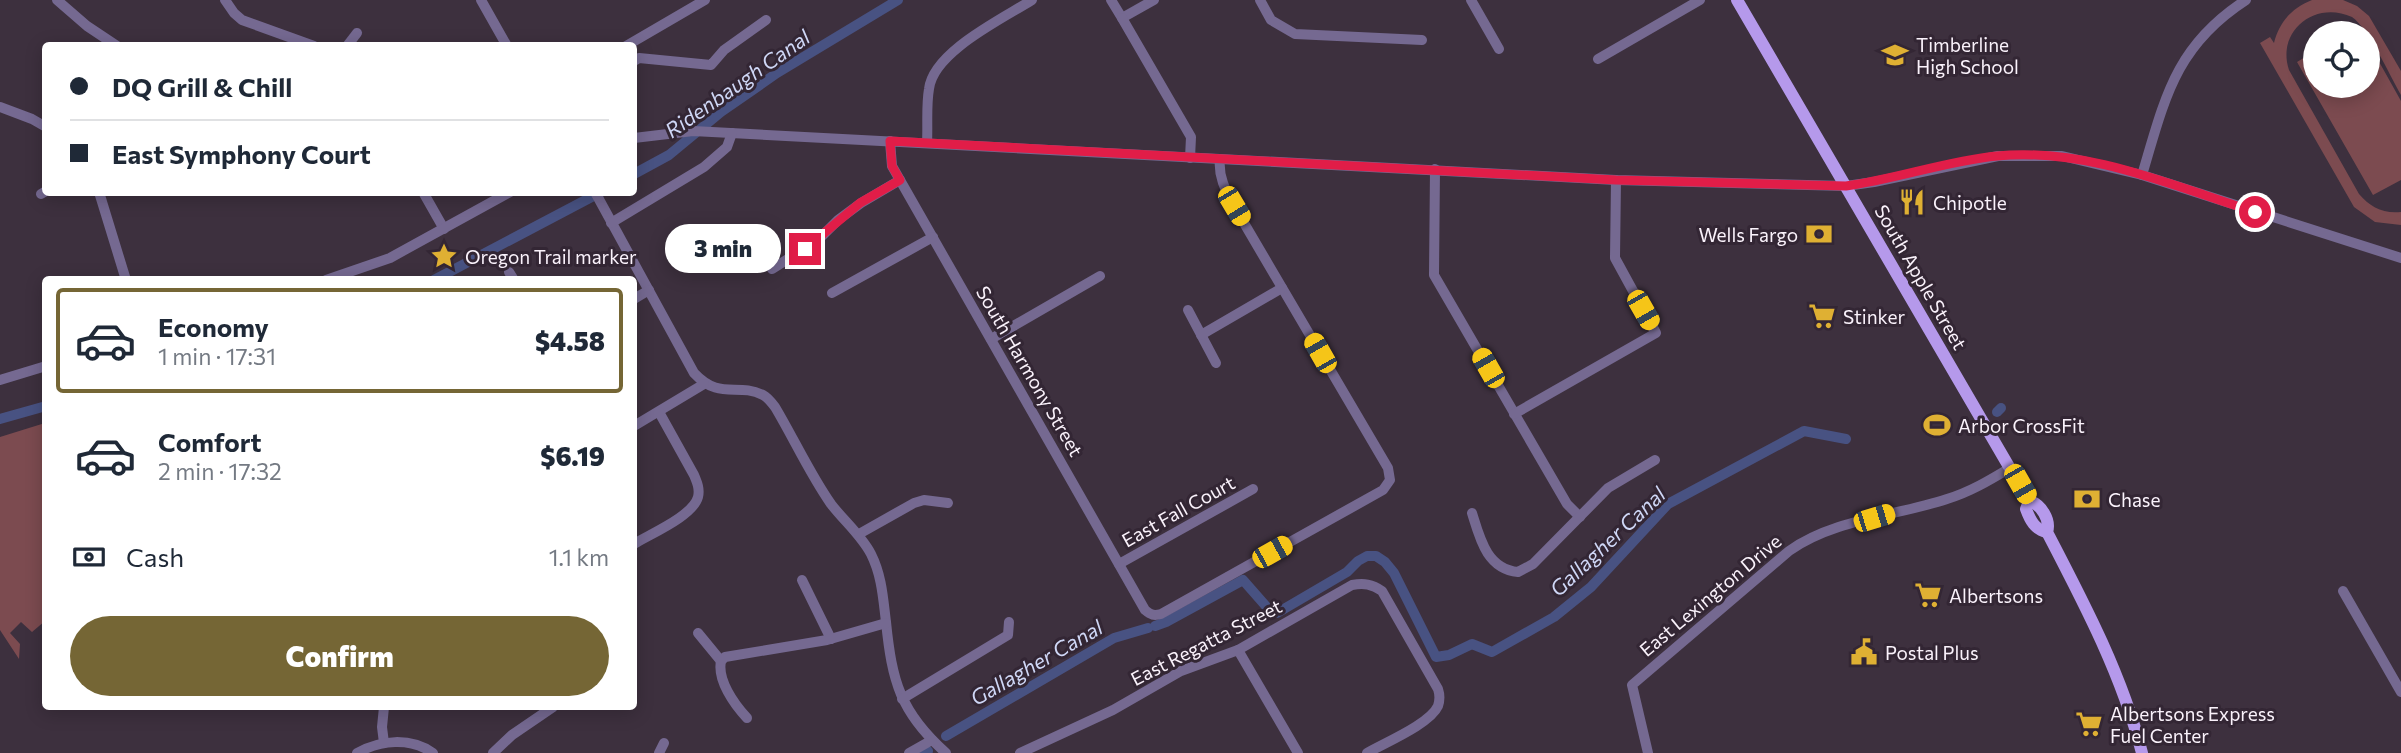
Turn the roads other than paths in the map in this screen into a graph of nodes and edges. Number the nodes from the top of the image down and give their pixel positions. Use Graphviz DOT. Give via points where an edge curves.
graph roads {
  1 [pos="57,0"];
  2 [pos="225,0"];
  3 [pos="481,0"];
  4 [pos="705,0"];
  5 [pos="1032,0"];
  6 [pos="1111,0"];
  7 [pos="1154,0"];
  8 [pos="1260,0"];
  9 [pos="1471,0"];
  10 [pos="1700,0"];
  11 [pos="1737,0"];
  12 [pos="2246,0"];
  13 [pos="1122,18"];
  14 [pos="766,20"];
  15 [pos="357,33"];
  16 [pos="1422,40"];
  17 [pos="111,42"];
  18 [pos="303,42"];
  19 [pos="350,42"];
  20 [pos="505,42"];
  21 [pos="633,42"];
  22 [pos="1499,49"];
  23 [pos="637,59"];
  24 [pos="1598,59"];
  25 [pos="0,107"];
  26 [pos="42,125"];
  27 [pos="732,134"];
  28 [pos="637,138"];
  29 [pos="890,141"];
  30 [pos="927,143"];
  31 [pos="1190,158"];
  32 [pos="1220,159"];
  33 [pos="1436,169"];
  34 [pos="2143,175"];
  35 [pos="900,180"];
  36 [pos="1616,180"];
  37 [pos="1846,186"];
  38 [pos="100,196"];
  39 [pos="425,196"];
  40 [pos="503,196"];
  41 [pos="598,197"];
  42 [pos="611,223"];
  43 [pos="444,229"];
  44 [pos="933,237"];
  45 [pos="2401,258"];
  46 [pos="772,269"];
  47 [pos="125,276"];
  48 [pos="338,276"];
  49 [pos="1100,276"];
  50 [pos="1282,288"];
  51 [pos="649,290"];
  52 [pos="832,293"];
  53 [pos="637,297"];
  54 [pos="1188,310"];
  55 [pos="1201,335"];
  56 [pos="991,339"];
  57 [pos="1216,363"];
  58 [pos="42,367"];
  59 [pos="0,380"];
  60 [pos="704,384"];
  61 [pos="659,412"];
  62 [pos="1514,414"];
  63 [pos="637,424"];
  64 [pos="1654,460"];
  65 [pos="2010,468"];
  66 [pos="1253,489"];
  67 [pos="948,503"];
  68 [pos="1472,513"];
  69 [pos="1580,517"];
  70 [pos="859,534"];
  71 [pos="637,542"];
  72 [pos="1119,564"];
  73 [pos="802,580"];
  74 [pos="2343,591"];
  75 [pos="1009,622"];
  76 [pos="886,623"];
  77 [pos="698,633"];
  78 [pos="831,639"];
  79 [pos="1238,650"];
  80 [pos="720,661"];
  81 [pos="2401,692"];
  82 [pos="902,699"];
  83 [pos="384,710"];
  84 [pos="549,710"];
  85 [pos="747,718"];
  86 [pos="932,740"];
  87 [pos="384,743"];
  88 [pos="664,743"];
  89 [pos="357,753"];
  90 [pos="433,753"];
  91 [pos="493,753"];
  92 [pos="659,753"];
  93 [pos="909,753"];
  94 [pos="946,753"];
  95 [pos="1020,753"];
  96 [pos="1298,753"];
  97 [pos="1367,753"];
  98 [pos="1648,753"];
  99 [pos="2142,753"];
  1 -- 17 [label="street"];
  2 -- 18 [label="street" via="242,20"];
  3 -- 20 [label="street"];
  4 -- 21 [label="street"];
  5 -- 30 [label="street" via="948,54 936,68 929,87"];
  6 -- 13 [label="street"];
  7 -- 13 [label="street"];
  8 -- 16 [label="street" via="1271,20 1295,34"];
  9 -- 22 [label="street"];
  10 -- 24 [label="street"];
  11 -- 37 [label="main road, South Apple Street"];
  12 -- 34 [label="street" via="2190,49 2161,111"];
  13 -- 31 [label="street" via="1191,137"];
  14 -- 23 [label="street" via="711,65"];
  15 -- 19 [label="street"];
  25 -- 26 [label="street"];
  27 -- 28 [label="street" via="693,131"];
  27 -- 29 [label="street"];
  27 -- 42 [label="street" via="718,158"];
  29 -- 30 [label="street"];
  29 -- 35 [label="street, South Harmony Street" via="892,166"];
  30 -- 31 [label="street"];
  31 -- 32 [label="street"];
  32 -- 33 [label="street"];
  32 -- 50 [label="street" via="1223,185"];
  33 -- 36 [label="street"];
  33 -- 62 [label="street" via="1434,275"];
  34 -- 37 [label="street" via="2062,156 1998,156"];
  34 -- 45 [label="street"];
  35 -- 44 [label="street, South Harmony Street"];
  35 -- 46 [label="street" via="860,203 818,240"];
  36 -- 37 [label="street"];
  36 -- 62 [label="street" via="1615,258 1656,333"];
  37 -- 65 [label="main road, South Apple Street"];
  38 -- 47 [label="street"];
  39 -- 43 [label="street"];
  40 -- 43 [label="street"];
  41 -- 42 [label="street"];
  42 -- 51 [label="street"];
  43 -- 48 [label="street" via="390,258"];
  44 -- 52 [label="street"];
  44 -- 56 [label="street, South Harmony Street"];
  49 -- 56 [label="street"];
  50 -- 55 [label="street"];
  50 -- 72 [label="street, South Harmony Street" via="1388,468 1390,480 1383,491 1161,614 1150,615"];
  51 -- 53 [label="street"];
  51 -- 60 [label="street"];
  54 -- 55 [label="street"];
  55 -- 57 [label="street"];
  56 -- 72 [label="street, South Harmony Street"];
  58 -- 59 [label="street"];
  60 -- 61 [label="street"];
  60 -- 70 [label="street" via="721,391 763,395 775,407 831,503"];
  61 -- 63 [label="street"];
  61 -- 71 [label="street" via="694,475 698,498 682,516"];
  62 -- 69 [label="street" via="1567,504"];
  64 -- 69 [label="street" via="1608,488"];
  65 -- 98 [label="street, East Lexington Drive" via="1950,499 1801,542 1632,685"];
  65 -- 99 [label="main road, South Apple Street" via="2029,501 2046,517 2047,532 2112,667"];
  66 -- 72 [label="street, East Fall Court"];
  67 -- 70 [label="street" via="914,503"];
  68 -- 69 [label="street" via="1492,560 1499,568 1518,572 1533,564"];
  70 -- 76 [label="street" via="878,571"];
  73 -- 78 [label="street"];
  74 -- 81 [label="street"];
  75 -- 82 [label="street" via="1008,635"];
  76 -- 78 [label="street"];
  76 -- 82 [label="street" via="891,666"];
  77 -- 80 [label="street"];
  78 -- 80 [label="street" via="731,654"];
  79 -- 95 [label="street, East Regatta Street" via="1181,671 1113,710"];
  79 -- 96 [label="street"];
  79 -- 97 [label="street, East Regatta Street" via="1352,585 1370,584 1382,591 1438,689 1438,705 1427,719"];
  80 -- 85 [label="street" via="720,674"];
  82 -- 86 [label="street"];
  83 -- 87 [label="street"];
  84 -- 91 [label="street"];
  86 -- 93 [label="street"];
  86 -- 94 [label="street"];
  87 -- 89 [label="street"];
  87 -- 90 [label="street" via="412,744"];
  88 -- 92 [label="street"];
}
